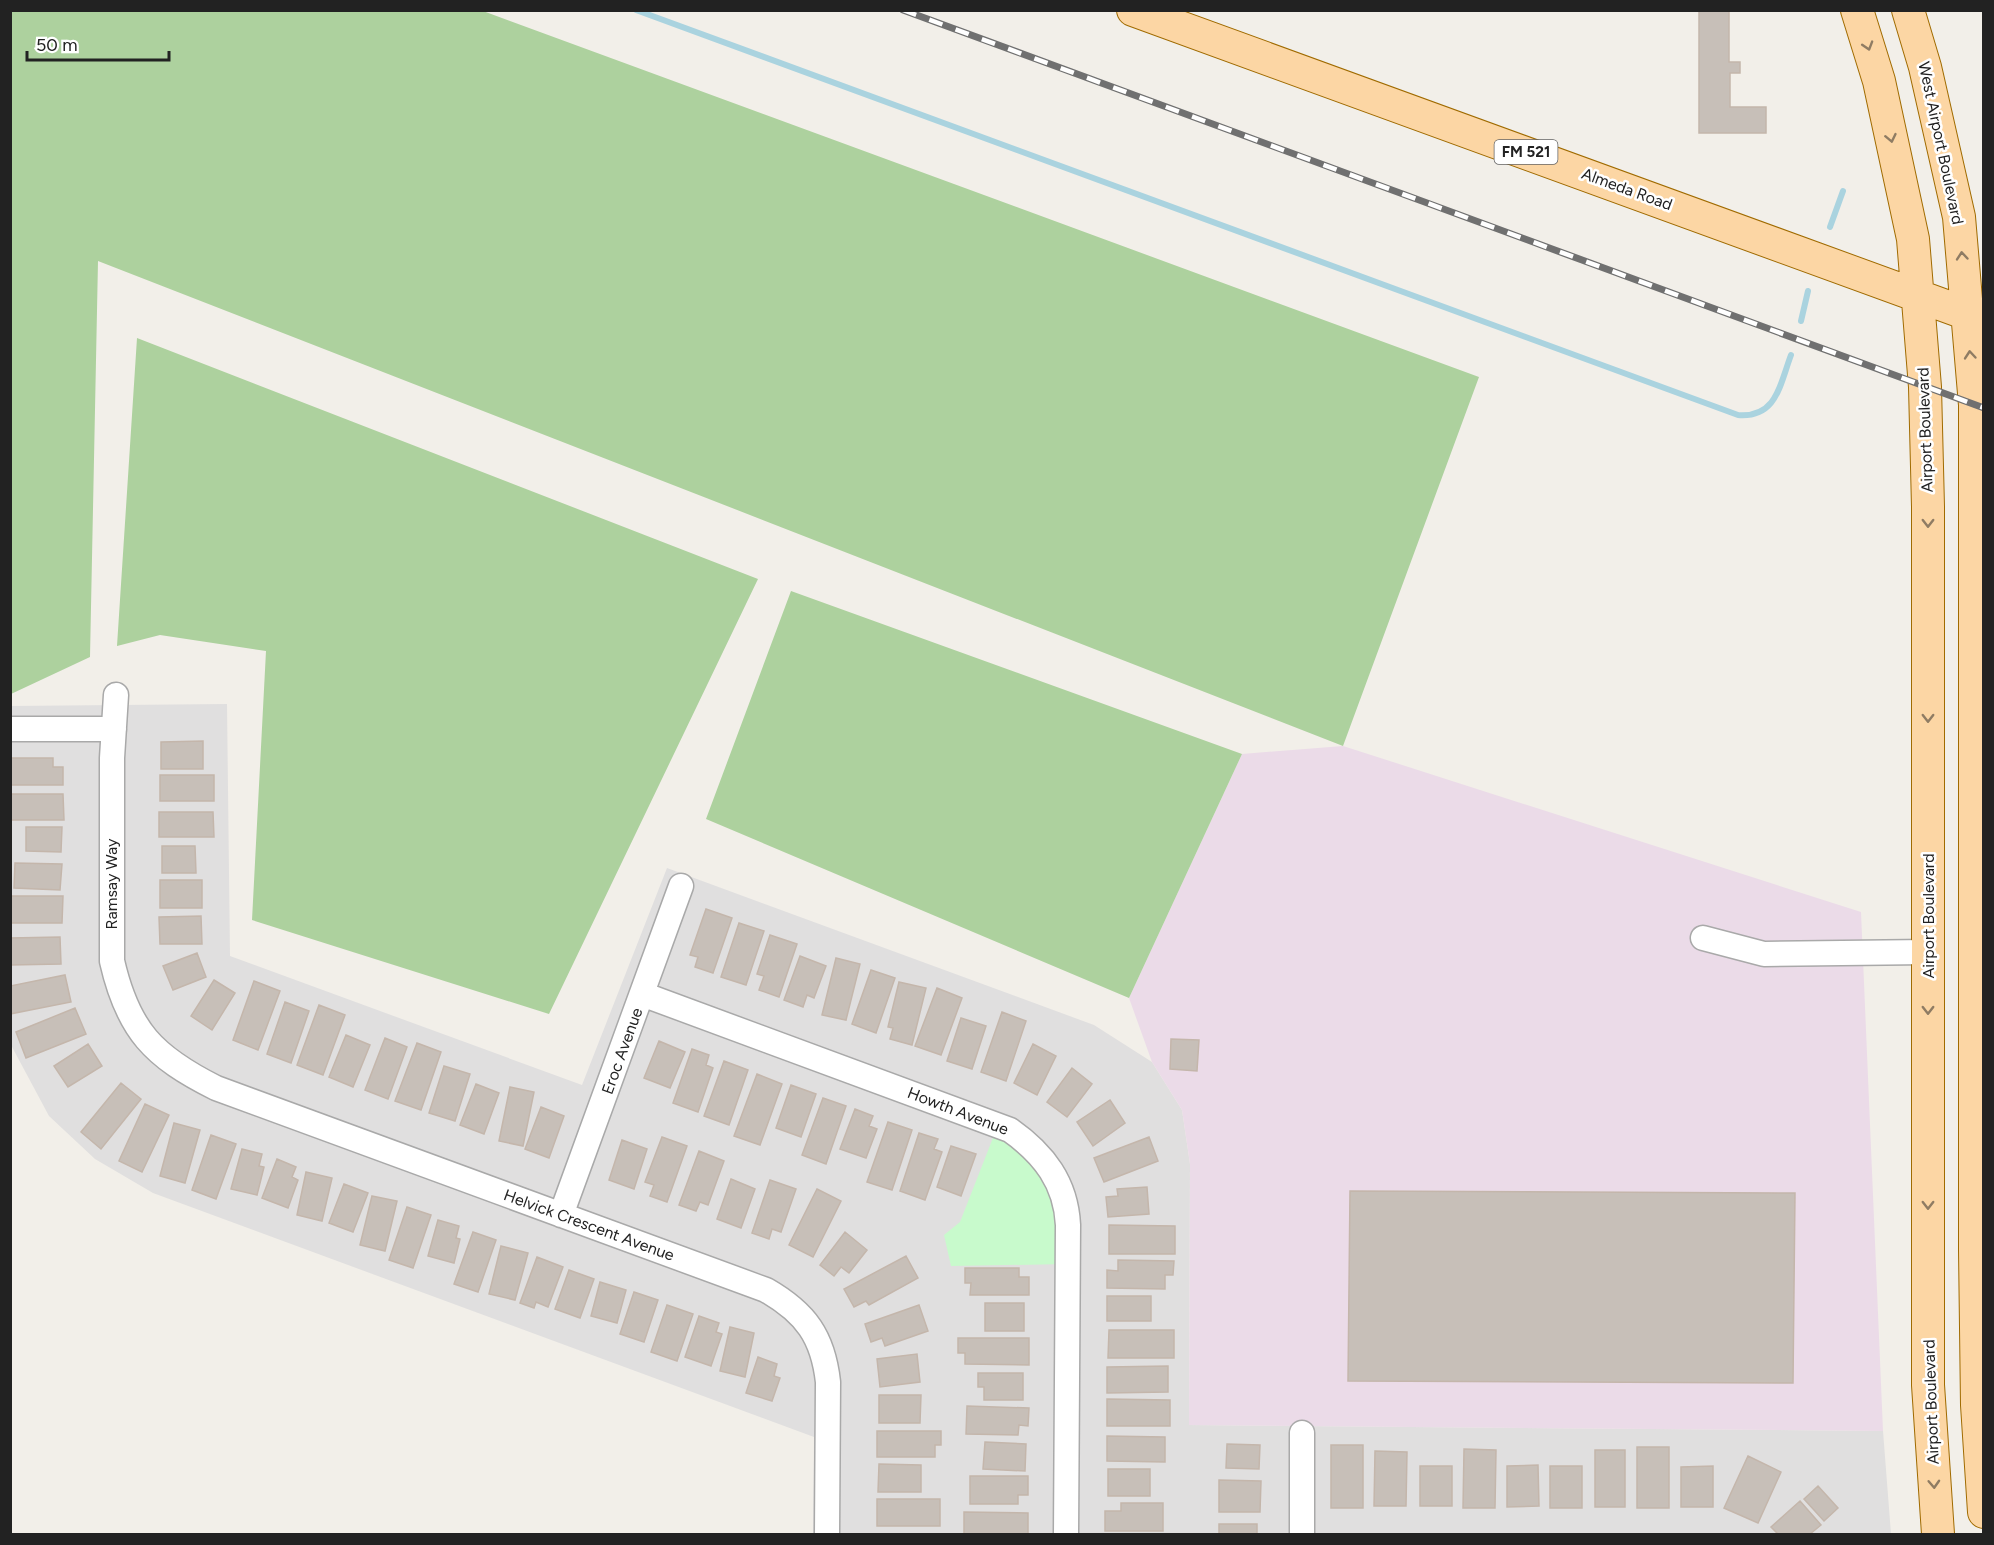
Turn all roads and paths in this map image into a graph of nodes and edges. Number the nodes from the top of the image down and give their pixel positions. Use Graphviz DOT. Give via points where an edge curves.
graph roads {
  1 [pos="1133,10"];
  2 [pos="1857,10"];
  3 [pos="1908,10"];
  4 [pos="1917,297"];
  5 [pos="1975,317"];
  6 [pos="116,695"];
  7 [pos="10,729"];
  8 [pos="114,729"];
  9 [pos="681,886"];
  10 [pos="1703,938"];
  11 [pos="1977,950"];
  12 [pos="1928,952"];
  13 [pos="642,994"];
  14 [pos="164,1058"];
  15 [pos="561,1215"];
  16 [pos="1928,1250"];
  17 [pos="1975,1250"];
  18 [pos="1302,1433"];
  19 [pos="1983,1512"];
  20 [pos="827,1534"];
  21 [pos="1066,1534"];
  22 [pos="1302,1534"];
  23 [pos="1938,1534"];
  1 -- 4 [label="main road, Almeda Road / FM 521"];
  2 -- 4 [label="main road, one-way" via="1879,81 1913,239"];
  5 -- 3 [label="main road, West Airport Boulevard, one-way" via="1959,217"];
  4 -- 5 [label="main road, Almeda Road / FM 521"];
  4 -- 12 [label="main road, Airport Boulevard, one-way" via="1925,387 1928,507"];
  11 -- 5 [label="main road, one-way"];
  6 -- 8 [label="street, Ramsay Way"];
  7 -- 8 [label="street"];
  8 -- 14 [label="street, Ramsay Way" via="112,961 129,1014 145,1039"];
  9 -- 13 [label="street, Eroc Avenue"];
  10 -- 12 [label="street" via="1764,954"];
  11 -- 12 [label="main road"];
  11 -- 17 [label="main road"];
  12 -- 16 [label="main road, Airport Boulevard, one-way"];
  13 -- 15 [label="street, Eroc Avenue"];
  13 -- 21 [label="street, Howth Avenue" via="1010,1130 1048,1165 1063,1193 1068,1225"];
  14 -- 15 [label="street, Helvick Crescent Avenue" via="216,1088"];
  15 -- 20 [label="street, Helvick Crescent Avenue" via="766,1290 787,1302 804,1319 822,1350 828,1382"];
  16 -- 17 [label="main road"];
  16 -- 23 [label="main road, Airport Boulevard, one-way" via="1928,1385"];
  17 -- 19 [label="main road"];
  18 -- 22 [label="street"];
}
